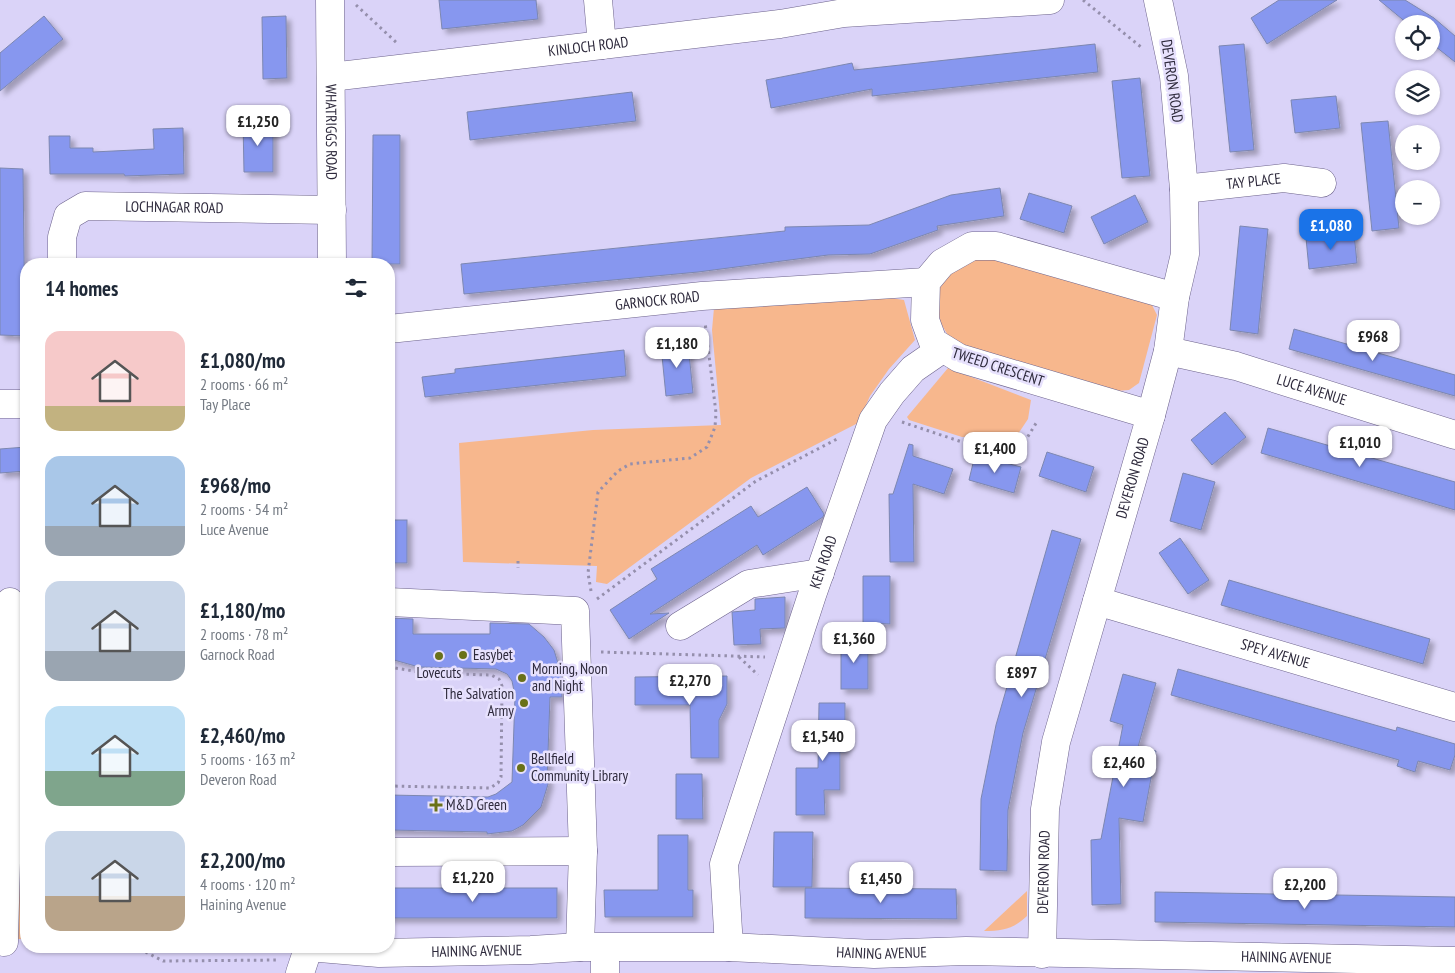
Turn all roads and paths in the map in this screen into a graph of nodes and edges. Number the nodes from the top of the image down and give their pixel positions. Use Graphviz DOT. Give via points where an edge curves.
graph roads {
  1 [pos="330,0"];
  2 [pos="350,0"];
  3 [pos="598,0"];
  4 [pos="1043,0"];
  5 [pos="1083,0"];
  6 [pos="1158,0"];
  7 [pos="843,6"];
  8 [pos="602,45"];
  9 [pos="1144,50"];
  10 [pos="422,66"];
  11 [pos="331,77"];
  12 [pos="1322,183"];
  13 [pos="1184,190"];
  14 [pos="332,210"];
  15 [pos="62,258"];
  16 [pos="332,258"];
  17 [pos="926,282"];
  18 [pos="702,296"];
  19 [pos="1175,297"];
  20 [pos="395,328"];
  21 [pos="942,349"];
  22 [pos="1168,351"];
  23 [pos="0,404"];
  24 [pos="20,404"];
  25 [pos="1151,415"];
  26 [pos="885,419"];
  27 [pos="1038,420"];
  28 [pos="1455,434"];
  29 [pos="518,561"];
  30 [pos="518,568"];
  31 [pos="820,573"];
  32 [pos="1097,601"];
  33 [pos="10,602"];
  34 [pos="395,602"];
  35 [pos="584,607"];
  36 [pos="680,626"];
  37 [pos="576,651"];
  38 [pos="791,658"];
  39 [pos="19,666"];
  40 [pos="395,669"];
  41 [pos="1455,707"];
  42 [pos="395,786"];
  43 [pos="583,851"];
  44 [pos="395,852"];
  45 [pos="10,942"];
  46 [pos="729,947"];
  47 [pos="395,952"];
  48 [pos="148,953"];
  49 [pos="360,953"];
  50 [pos="1042,954"];
  51 [pos="305,956"];
  52 [pos="597,956"];
  53 [pos="1455,961"];
  54 [pos="874,964"];
  55 [pos="1227,964"];
  1 -- 11 [label="street, WHATRIGGS ROAD"];
  2 -- 10 [label="path"];
  3 -- 8 [label="street"];
  4 -- 7 [label="street, KINLOCH ROAD"];
  5 -- 9 [label="path"];
  6 -- 13 [label="street, DEVERON ROAD" via="1174,76"];
  7 -- 8 [label="street, KINLOCH ROAD" via="780,24"];
  8 -- 10 [label="street, KINLOCH ROAD"];
  10 -- 11 [label="street, KINLOCH ROAD"];
  11 -- 14 [label="street, WHATRIGGS ROAD"];
  12 -- 13 [label="street, TAY PLACE" via="1284,178"];
  13 -- 19 [label="street, DEVERON ROAD" via="1185,254"];
  14 -- 15 [label="street, LOCHNAGAR ROAD" via="85,206 68,216 62,237"];
  14 -- 16 [label="street, WHATRIGGS ROAD"];
  17 -- 18 [label="street, GARNOCK ROAD"];
  17 -- 19 [label="street" via="942,263 972,246 996,246"];
  17 -- 21 [label="street, TWEED CRESCENT" via="925,320 933,342"];
  18 -- 20 [label="street, GARNOCK ROAD"];
  18 -- 35 [label="path" via="715,427 707,447 690,458 630,464 618,471 598,492"];
  19 -- 22 [label="street, DEVERON ROAD"];
  21 -- 25 [label="street, TWEED CRESCENT" via="959,358"];
  21 -- 26 [label="street, KEN ROAD" via="913,369 892,394"];
  22 -- 25 [label="street, DEVERON ROAD"];
  22 -- 28 [label="street, LUCE AVENUE" via="1236,366"];
  23 -- 24 [label="street"];
  25 -- 32 [label="street, DEVERON ROAD"];
  26 -- 27 [label="path" via="962,442 1027,438"];
  26 -- 31 [label="street, KEN ROAD"];
  26 -- 35 [label="path" via="756,481"];
  29 -- 30 [label="path"];
  31 -- 36 [label="street" via="749,584"];
  31 -- 38 [label="street, KEN ROAD"];
  32 -- 41 [label="street, SPEY AVENUE"];
  32 -- 50 [label="street, DEVERON ROAD" via="1056,742 1046,799"];
  33 -- 39 [label="street"];
  34 -- 35 [label="street"];
  35 -- 37 [label="street"];
  37 -- 38 [label="path"];
  37 -- 43 [label="street"];
  38 -- 46 [label="street, KEN ROAD" via="724,864"];
  39 -- 45 [label="street"];
  40 -- 42 [label="path" via="490,675 499,678 502,686 501,777 498,783 490,788"];
  43 -- 44 [label="street"];
  43 -- 52 [label="street"];
  46 -- 52 [label="street, HAINING AVENUE"];
  46 -- 54 [label="street, HAINING AVENUE"];
  47 -- 52 [label="street, HAINING AVENUE" via="531,950"];
  48 -- 51 [label="path" via="163,961"];
  49 -- 51 [label="street, HAINING AVENUE"];
  50 -- 54 [label="street, HAINING AVENUE" via="966,952"];
  50 -- 55 [label="street, HAINING AVENUE"];
  53 -- 55 [label="street, HAINING AVENUE"];
}
